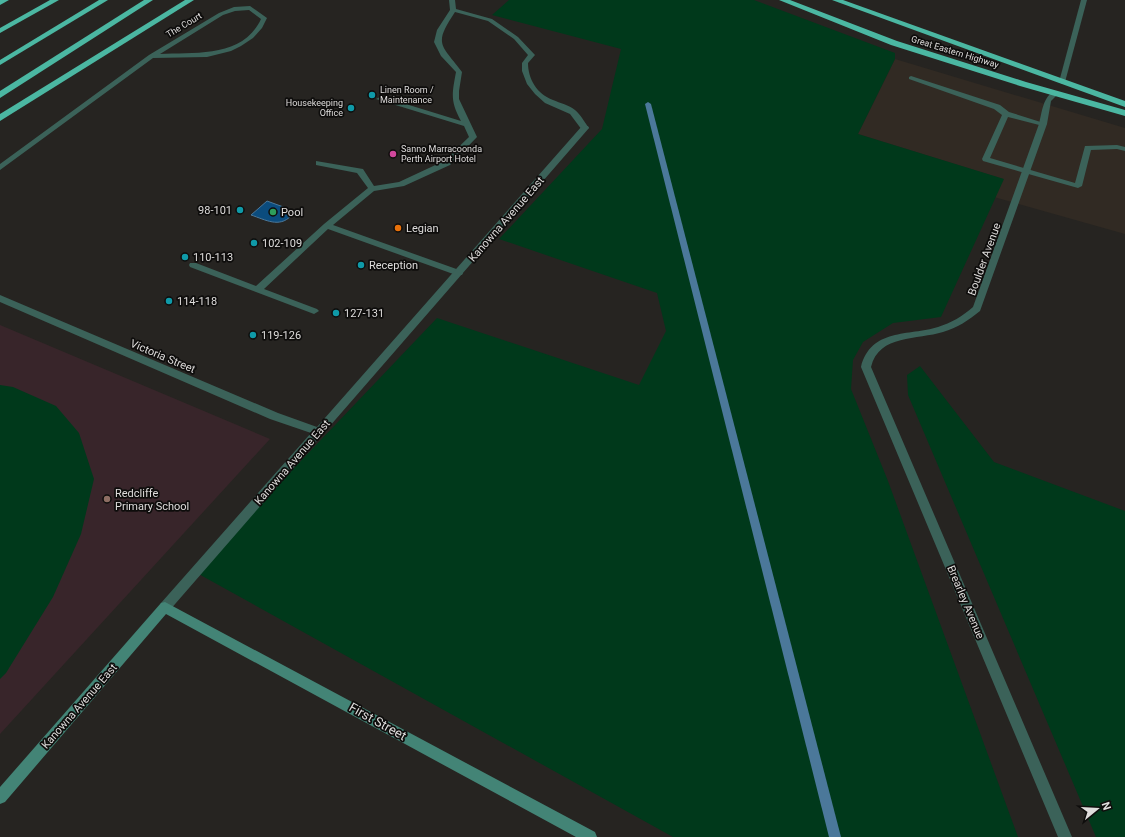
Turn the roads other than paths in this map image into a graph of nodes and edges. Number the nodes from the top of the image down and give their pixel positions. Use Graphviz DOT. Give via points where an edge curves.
graph roads {
  1 [pos="5,0"];
  2 [pos="55,0"];
  3 [pos="104,0"];
  4 [pos="149,0"];
  5 [pos="190,0"];
  6 [pos="452,0"];
  7 [pos="783,0"];
  8 [pos="836,0"];
  9 [pos="1084,0"];
  10 [pos="0,3"];
  11 [pos="454,10"];
  12 [pos="0,32"];
  13 [pos="151,56"];
  14 [pos="0,63"];
  15 [pos="911,78"];
  16 [pos="1062,82"];
  17 [pos="1055,93"];
  18 [pos="0,94"];
  19 [pos="380,99"];
  20 [pos="1125,104"];
  21 [pos="1125,113"];
  22 [pos="1006,114"];
  23 [pos="0,118"];
  24 [pos="1043,124"];
  25 [pos="468,125"];
  26 [pos="1125,149"];
  27 [pos="319,163"];
  28 [pos="0,168"];
  29 [pos="1026,171"];
  30 [pos="372,189"];
  31 [pos="327,226"];
  32 [pos="193,265"];
  33 [pos="459,273"];
  34 [pos="257,290"];
  35 [pos="0,298"];
  36 [pos="314,311"];
  37 [pos="866,367"];
  38 [pos="319,432"];
  39 [pos="165,607"];
  40 [pos="0,797"];
  41 [pos="590,837"];
  42 [pos="1065,837"];
  1 -- 10 [label="highway"];
  2 -- 12 [label="highway"];
  3 -- 14 [label="highway"];
  4 -- 18 [label="highway"];
  5 -- 23 [label="highway"];
  6 -- 11 [label="street"];
  7 -- 17 [label="highway, Great Eastern Highway" via="894,43"];
  8 -- 16 [label="highway, Great Eastern Highway"];
  9 -- 16 [label="street"];
  11 -- 25 [label="street" via="439,31 437,43 459,72 455,94"];
  11 -- 33 [label="street, Kanowna Avenue East" via="490,20 516,38 532,55 525,63 529,84 548,102 570,110 586,128"];
  13 -- 13 [label="street, The Court" via="221,14 234,9 250,8 264,18 256,34 231,49 215,54"];
  13 -- 28 [label="street, The Court"];
  15 -- 22 [label="street" via="997,107"];
  16 -- 20 [label="highway, Great Eastern Highway"];
  17 -- 21 [label="highway, Great Eastern Highway"];
  17 -- 24 [label="street, Boulder Avenue" via="1048,101"];
  19 -- 25 [label="street"];
  22 -- 24 [label="street"];
  22 -- 29 [label="street" via="986,159"];
  24 -- 29 [label="street, Boulder Avenue"];
  25 -- 30 [label="street" via="473,137 447,163 401,184"];
  26 -- 29 [label="street" via="1088,148 1078,186"];
  27 -- 30 [label="street" via="360,172"];
  29 -- 37 [label="street, Boulder Avenue" via="977,309 963,321 938,331 902,336 882,344 870,355"];
  30 -- 31 [label="street"];
  31 -- 33 [label="street"];
  31 -- 34 [label="street"];
  32 -- 34 [label="street"];
  33 -- 38 [label="street, Kanowna Avenue East"];
  34 -- 36 [label="street"];
  35 -- 38 [label="street, Victoria Street" via="274,416"];
  37 -- 42 [label="street, Brearley Avenue"];
  38 -- 39 [label="street, Kanowna Avenue East"];
  39 -- 40 [label="street, Kanowna Avenue East"];
  39 -- 41 [label="street, First Street"];
}
